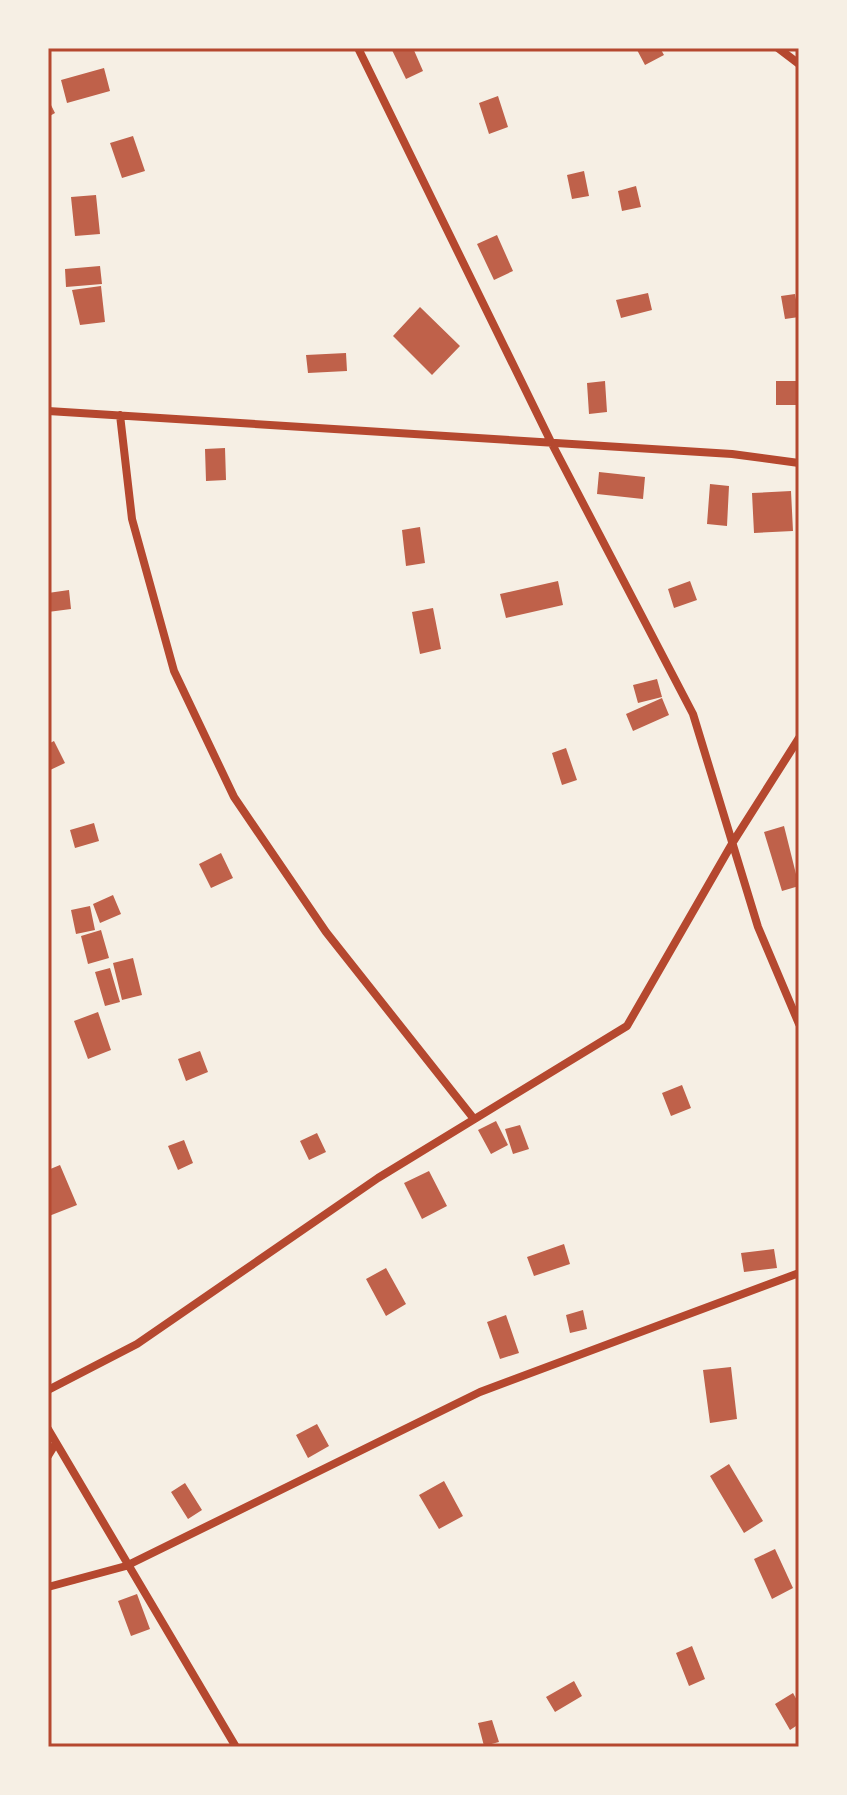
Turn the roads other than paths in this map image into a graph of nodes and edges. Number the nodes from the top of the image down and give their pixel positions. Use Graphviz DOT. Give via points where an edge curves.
graph roads {
  1 [pos="358,48"];
  2 [pos="778,48"];
  3 [pos="799,64"];
  4 [pos="48,411"];
  5 [pos="120,415"];
  6 [pos="551,442"];
  7 [pos="799,463"];
  8 [pos="799,738"];
  9 [pos="733,842"];
  10 [pos="799,1024"];
  11 [pos="474,1119"];
  12 [pos="799,1273"];
  13 [pos="48,1390"];
  14 [pos="48,1429"];
  15 [pos="56,1443"];
  16 [pos="48,1456"];
  17 [pos="126,1566"];
  18 [pos="48,1587"];
  19 [pos="236,1747"];
  1 -- 6 [label="street"];
  2 -- 3 [label="street"];
  4 -- 5 [label="street"];
  5 -- 6 [label="street"];
  5 -- 11 [label="street" via="132,519 174,671 234,797 326,932"];
  6 -- 7 [label="street"];
  6 -- 9 [label="street" via="693,714"];
  8 -- 9 [label="street"];
  9 -- 10 [label="street" via="758,927"];
  9 -- 11 [label="street" via="627,1026"];
  11 -- 13 [label="street" via="378,1178 137,1344"];
  12 -- 17 [label="street" via="480,1392"];
  14 -- 15 [label="street"];
  15 -- 16 [label="street"];
  15 -- 17 [label="street"];
  17 -- 18 [label="street"];
  17 -- 19 [label="street"];
}
